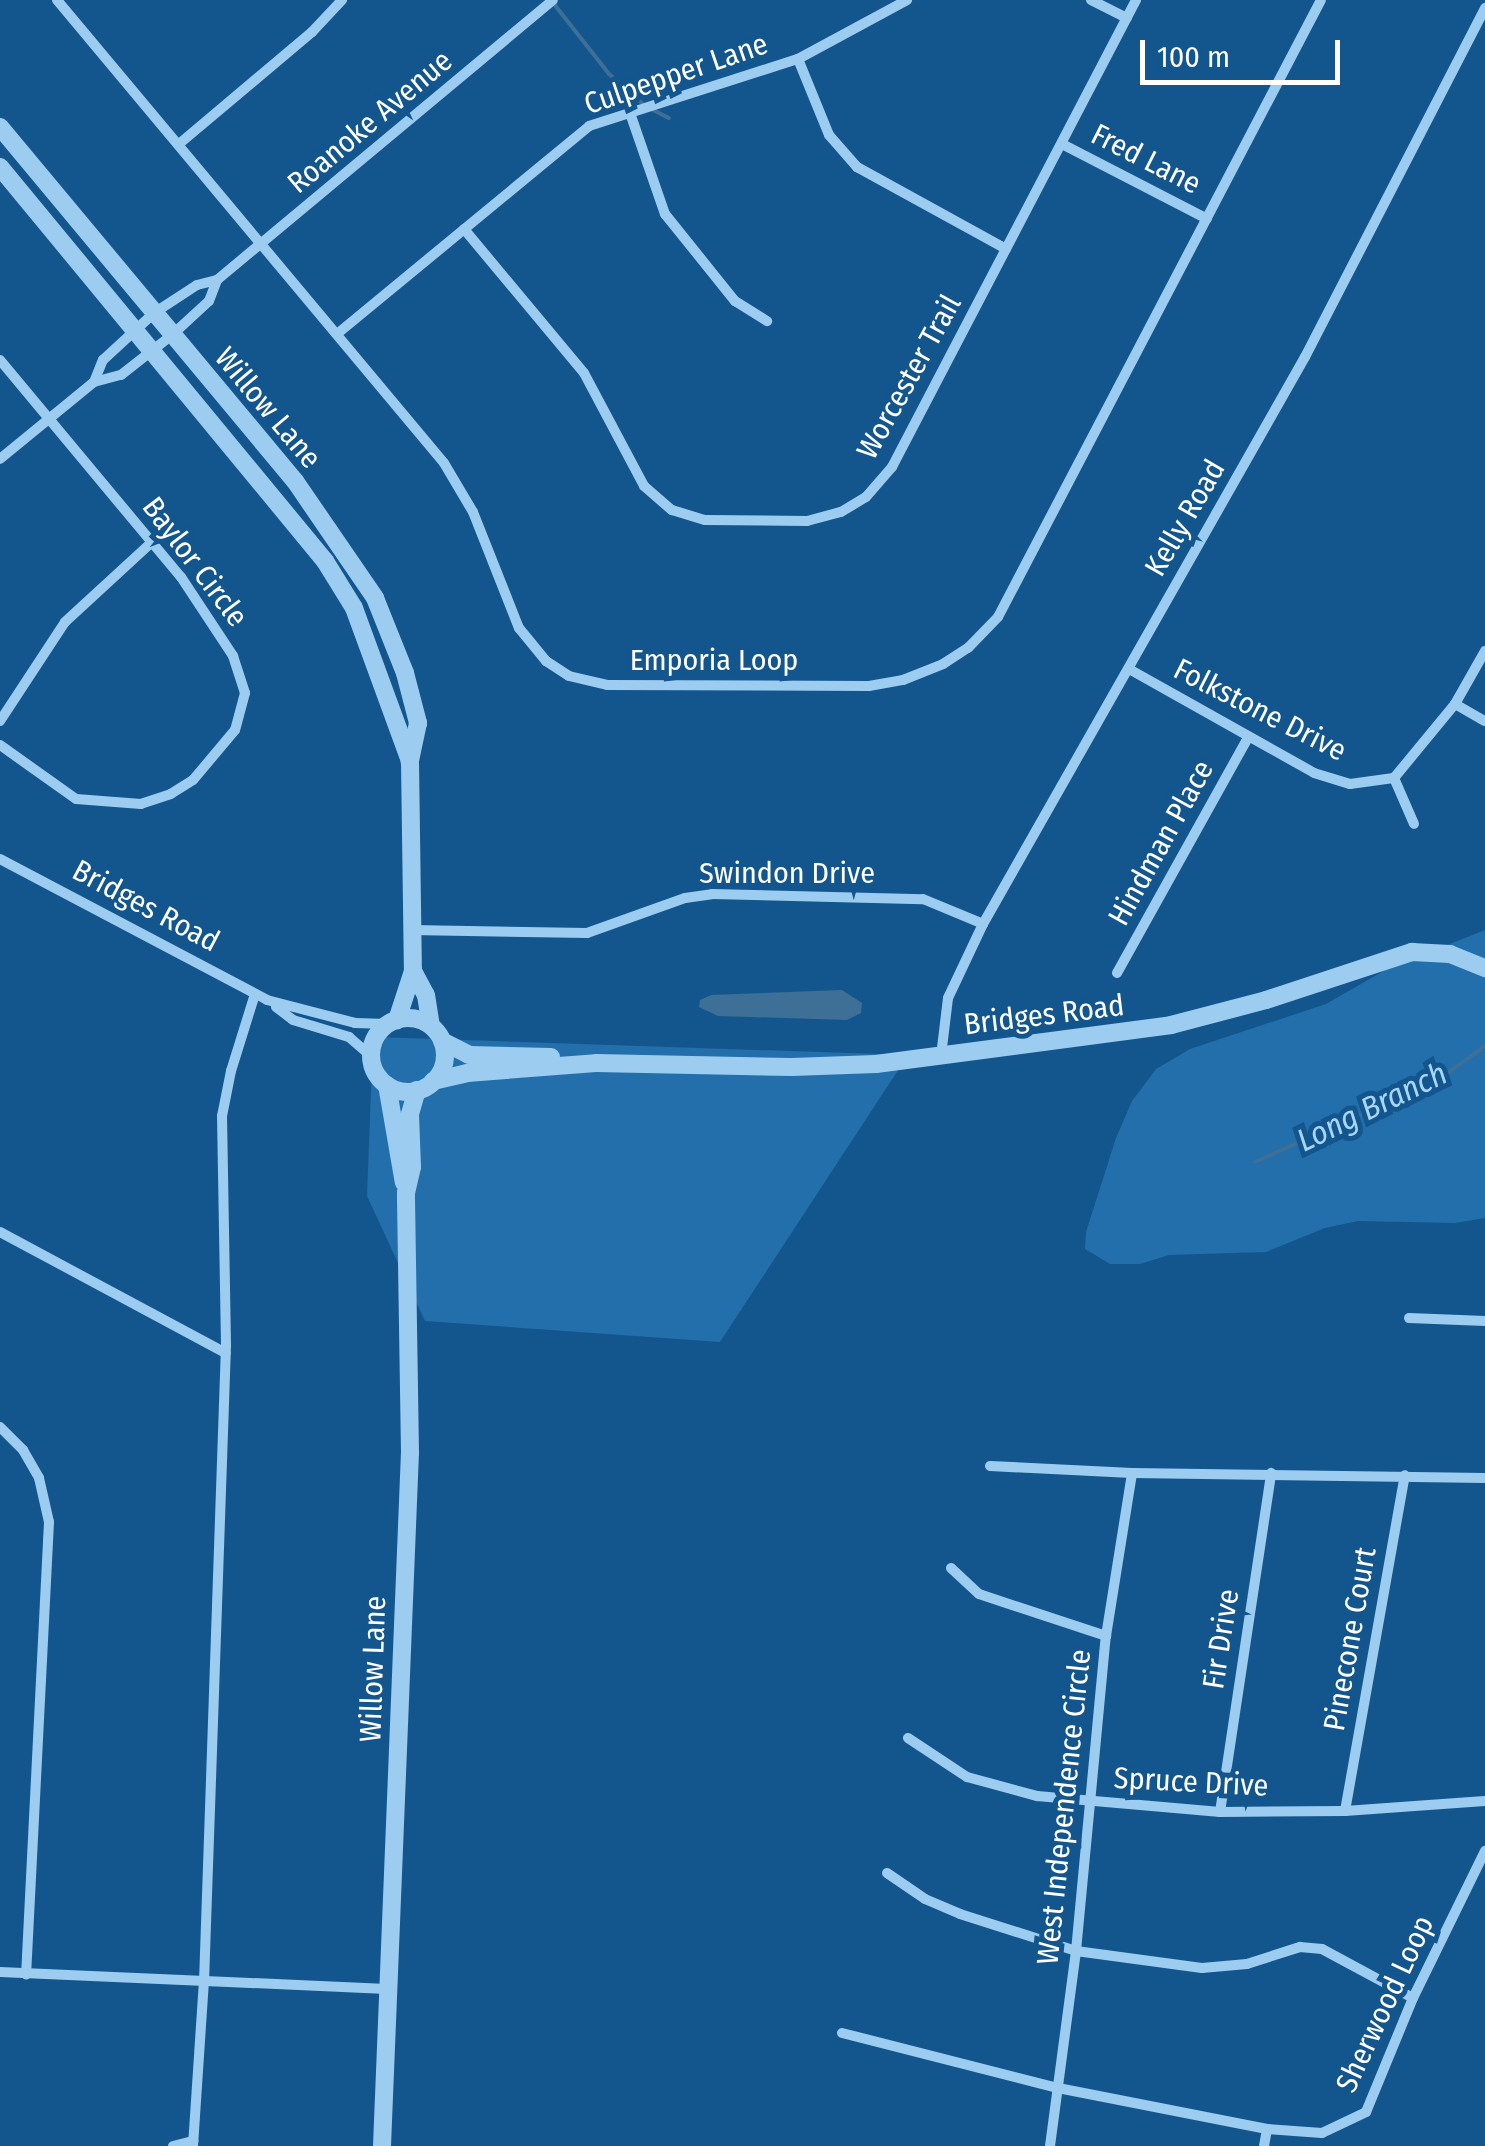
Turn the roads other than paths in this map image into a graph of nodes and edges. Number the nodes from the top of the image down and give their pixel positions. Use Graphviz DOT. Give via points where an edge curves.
graph roads {
  1 [pos="57,0"];
  2 [pos="342,0"];
  3 [pos="554,0"];
  4 [pos="907,0"];
  5 [pos="1091,0"];
  6 [pos="1136,0"];
  7 [pos="1321,0"];
  8 [pos="1485,8"];
  9 [pos="1127,18"];
  10 [pos="798,59"];
  11 [pos="630,112"];
  12 [pos="0,127"];
  13 [pos="179,144"];
  14 [pos="1062,144"];
  15 [pos="0,167"];
  16 [pos="1206,219"];
  17 [pos="464,229"];
  18 [pos="262,244"];
  19 [pos="1006,249"];
  20 [pos="218,280"];
  21 [pos="154,314"];
  22 [pos="767,321"];
  23 [pos="135,330"];
  24 [pos="172,334"];
  25 [pos="338,334"];
  26 [pos="152,350"];
  27 [pos="0,360"];
  28 [pos="94,382"];
  29 [pos="48,418"];
  30 [pos="0,460"];
  31 [pos="152,542"];
  32 [pos="1485,650"];
  33 [pos="1129,670"];
  34 [pos="1455,704"];
  35 [pos="0,721"];
  36 [pos="1485,721"];
  37 [pos="1248,738"];
  38 [pos="0,745"];
  39 [pos="410,762"];
  40 [pos="1394,778"];
  41 [pos="1414,824"];
  42 [pos="0,859"];
  43 [pos="984,924"];
  44 [pos="412,930"];
  45 [pos="1485,968"];
  46 [pos="412,971"];
  47 [pos="1117,973"];
  48 [pos="255,994"];
  49 [pos="268,1000"];
  50 [pos="392,1022"];
  51 [pos="437,1034"];
  52 [pos="371,1056"];
  53 [pos="942,1056"];
  54 [pos="596,1063"];
  55 [pos="387,1084"];
  56 [pos="425,1086"];
  57 [pos="406,1194"];
  58 [pos="0,1232"];
  59 [pos="1410,1318"];
  60 [pos="1485,1322"];
  61 [pos="226,1353"];
  62 [pos="0,1427"];
  63 [pos="990,1466"];
  64 [pos="1132,1473"];
  65 [pos="1271,1474"];
  66 [pos="1405,1474"];
  67 [pos="1485,1478"];
  68 [pos="952,1568"];
  69 [pos="1106,1636"];
  70 [pos="908,1738"];
  71 [pos="1087,1801"];
  72 [pos="1485,1801"];
  73 [pos="1220,1812"];
  74 [pos="1345,1812"];
  75 [pos="1485,1851"];
  76 [pos="887,1872"];
  77 [pos="1076,1951"];
  78 [pos="0,1972"];
  79 [pos="26,1974"];
  80 [pos="204,1982"];
  81 [pos="387,1989"];
  82 [pos="1413,1998"];
  83 [pos="842,2033"];
  84 [pos="1058,2088"];
  85 [pos="1267,2129"];
  86 [pos="193,2144"];
  87 [pos="173,2146"];
  88 [pos="382,2146"];
  89 [pos="1050,2146"];
  90 [pos="1264,2146"];
  1 -- 13 [label="street, Emporia Loop"];
  2 -- 13 [label="street"];
  3 -- 18 [label="street, Roanoke Avenue"];
  4 -- 10 [label="street, Culpepper Lane"];
  5 -- 9 [label="street"];
  6 -- 9 [label="street, Worcester Trail"];
  7 -- 16 [label="street, Emporia Loop"];
  8 -- 33 [label="street, Kelly Road" via="1366,244"];
  9 -- 14 [label="street, Worcester Trail"];
  10 -- 11 [label="street, Culpepper Lane"];
  10 -- 19 [label="street" via="829,135 857,167"];
  11 -- 17 [label="street, Culpepper Lane" via="589,126"];
  11 -- 22 [label="street" via="666,214 735,301"];
  12 -- 21 [label="street, Willow Lane"];
  13 -- 18 [label="street, Emporia Loop"];
  14 -- 16 [label="street, Fred Lane"];
  14 -- 19 [label="street, Worcester Trail"];
  15 -- 23 [label="street, Willow Lane"];
  16 -- 25 [label="street, Emporia Loop" via="998,617 943,664 880,685 607,686 554,666 519,628 451,474"];
  17 -- 19 [label="street, Worcester Trail" via="584,373 644,486 672,510 704,520 807,521 866,497 892,466"];
  17 -- 25 [label="street, Culpepper Lane"];
  18 -- 20 [label="street, Roanoke Avenue"];
  18 -- 25 [label="street, Emporia Loop"];
  20 -- 21 [label="street, Roanoke Avenue"];
  20 -- 24 [label="street, Roanoke Avenue" via="208,302"];
  21 -- 23 [label="street, Roanoke Avenue"];
  21 -- 24 [label="street, Willow Lane"];
  23 -- 26 [label="street, Willow Lane"];
  23 -- 28 [label="street, Roanoke Avenue" via="104,360"];
  24 -- 26 [label="street, Roanoke Avenue"];
  24 -- 39 [label="street, Willow Lane" via="295,481 374,598 418,723"];
  26 -- 28 [label="street, Roanoke Avenue" via="121,375"];
  26 -- 39 [label="street, Willow Lane" via="325,561 354,608"];
  27 -- 29 [label="street, Baylor Circle"];
  28 -- 29 [label="street"];
  29 -- 30 [label="street"];
  29 -- 31 [label="street, Baylor Circle"];
  31 -- 35 [label="street" via="65,622"];
  31 -- 38 [label="street, Baylor Circle" via="234,656 245,694 235,730 193,780 142,804 76,799"];
  32 -- 34 [label="street"];
  33 -- 37 [label="street, Folkstone Drive"];
  33 -- 43 [label="street, Kelly Road"];
  34 -- 36 [label="street"];
  34 -- 40 [label="street"];
  37 -- 40 [label="street, Folkstone Drive" via="1314,774 1350,784"];
  37 -- 47 [label="street, Hindman Place"];
  39 -- 44 [label="street, Willow Lane"];
  40 -- 41 [label="street"];
  42 -- 48 [label="street, Bridges Road"];
  43 -- 44 [label="street, Swindon Drive" via="924,899 712,894 586,933"];
  43 -- 53 [label="street, Kelly Road" via="948,998"];
  44 -- 46 [label="street, Willow Lane"];
  45 -- 53 [label="street, Bridges Road" via="1450,954 1412,952 1172,1025"];
  46 -- 50 [label="street, Willow Lane"];
  46 -- 51 [label="street, Willow Lane"];
  48 -- 49 [label="street, Bridges Road"];
  48 -- 61 [label="street" via="222,1116"];
  49 -- 50 [label="street, Bridges Road" via="355,1023"];
  49 -- 52 [label="street, Bridges Road" via="293,1020 349,1037"];
  50 -- 51 [label="street" via="415,1018"];
  50 -- 52 [label="street" via="375,1038"];
  51 -- 54 [label="street, Bridges Road" via="468,1055"];
  51 -- 56 [label="street" via="443,1066"];
  52 -- 55 [label="street"];
  53 -- 54 [label="street, Bridges Road" via="792,1068"];
  54 -- 56 [label="street, Bridges Road" via="467,1073"];
  55 -- 56 [label="street" via="405,1092"];
  55 -- 57 [label="street, Willow Lane"];
  56 -- 57 [label="street, Willow Lane" via="410,1114"];
  57 -- 81 [label="street, Willow Lane" via="410,1453"];
  58 -- 61 [label="street"];
  59 -- 60 [label="street"];
  61 -- 80 [label="street"];
  62 -- 79 [label="street" via="38,1478 49,1522"];
  63 -- 64 [label="street"];
  64 -- 65 [label="street"];
  64 -- 69 [label="street, West Independence Circle"];
  65 -- 66 [label="street"];
  65 -- 73 [label="street, Fir Drive"];
  66 -- 67 [label="street"];
  66 -- 74 [label="street, Pinecone Court"];
  68 -- 69 [label="street" via="980,1594"];
  69 -- 71 [label="street, West Independence Circle"];
  70 -- 71 [label="street, Spruce Drive" via="967,1777"];
  71 -- 73 [label="street, Spruce Drive"];
  71 -- 77 [label="street, West Independence Circle"];
  72 -- 74 [label="street, Spruce Drive"];
  73 -- 74 [label="street, Spruce Drive"];
  75 -- 82 [label="street, Sherwood Loop"];
  76 -- 77 [label="street" via="960,1914"];
  77 -- 82 [label="street" via="1202,1968 1247,1964 1300,1947 1322,1949"];
  77 -- 84 [label="street, West Independence Circle"];
  78 -- 79 [label="street"];
  79 -- 80 [label="street"];
  80 -- 81 [label="street"];
  80 -- 86 [label="street"];
  81 -- 88 [label="street, Willow Lane"];
  82 -- 85 [label="street, Sherwood Loop" via="1366,2112 1322,2133"];
  83 -- 84 [label="street, Sherwood Loop"];
  84 -- 85 [label="street, Sherwood Loop"];
  84 -- 89 [label="street, West Independence Circle"];
  85 -- 90 [label="street"];
  86 -- 87 [label="street"];
}
